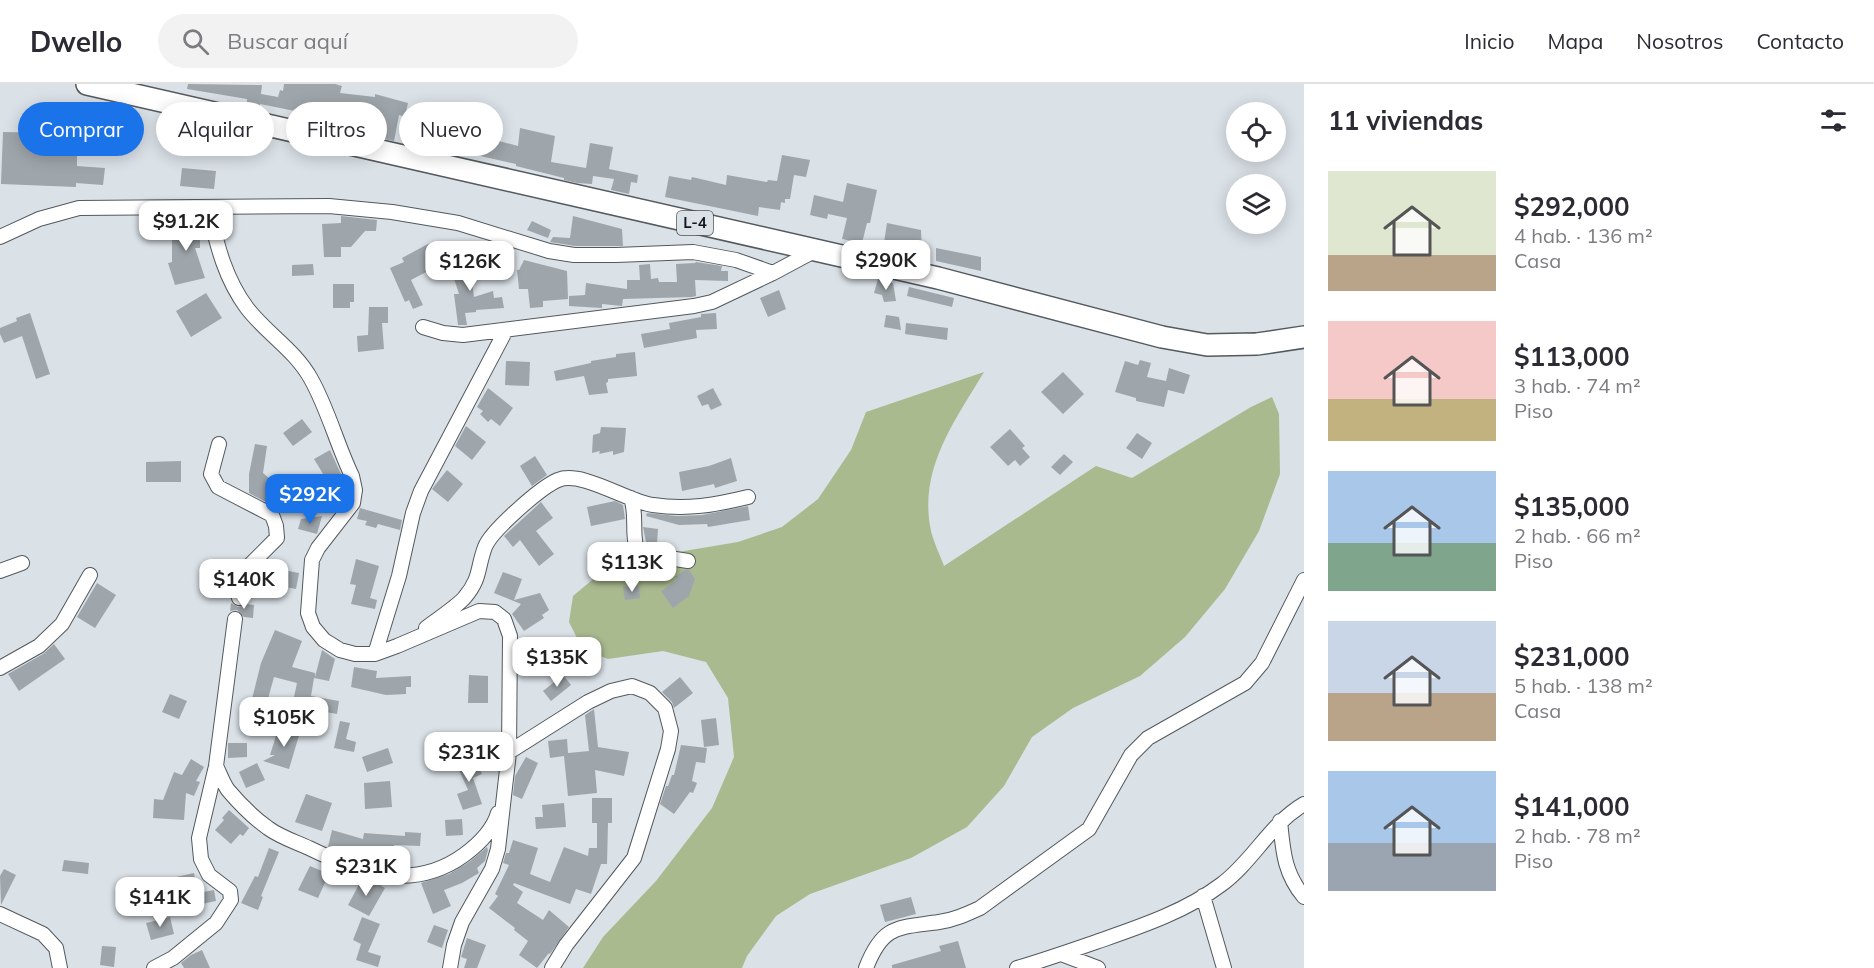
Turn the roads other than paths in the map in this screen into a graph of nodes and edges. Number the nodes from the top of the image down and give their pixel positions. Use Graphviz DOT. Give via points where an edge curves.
graph roads {
  1 [pos="87,84"];
  2 [pos="208,207"];
  3 [pos="0,237"];
  4 [pos="816,250"];
  5 [pos="773,273"];
  6 [pos="423,327"];
  7 [pos="506,330"];
  8 [pos="1304,337"];
  9 [pos="219,444"];
  10 [pos="748,497"];
  11 [pos="631,498"];
  12 [pos="688,561"];
  13 [pos="22,563"];
  14 [pos="0,571"];
  15 [pos="90,575"];
  16 [pos="1304,580"];
  17 [pos="238,598"];
  18 [pos="235,619"];
  19 [pos="412,639"];
  20 [pos="375,654"];
  21 [pos="0,668"];
  22 [pos="508,752"];
  23 [pos="216,766"];
  24 [pos="504,790"];
  25 [pos="1304,804"];
  26 [pos="1280,821"];
  27 [pos="1203,896"];
  28 [pos="1304,897"];
  29 [pos="0,914"];
  30 [pos="1062,954"];
  31 [pos="60,968"];
  32 [pos="154,968"];
  33 [pos="450,968"];
  34 [pos="552,968"];
  35 [pos="866,968"];
  36 [pos="1017,968"];
  37 [pos="1098,968"];
  38 [pos="1224,968"];
  1 -- 4 [label="main road, L-4"];
  2 -- 3 [label="street" via="79,208 39,219"];
  2 -- 5 [label="street" via="329,206 392,212 458,223 549,251 574,255 693,252 736,260"];
  2 -- 20 [label="street" via="228,278 248,309 291,352 311,379 352,476 353,503 312,561 308,613 313,627 340,650"];
  4 -- 5 [label="street"];
  4 -- 8 [label="main road, L-4" via="1162,337 1207,345 1257,344"];
  5 -- 7 [label="street" via="712,302"];
  6 -- 7 [label="street" via="463,335"];
  7 -- 20 [label="street" via="421,491"];
  9 -- 17 [label="street" via="211,474 218,487 272,515 276,526 277,538 243,572"];
  10 -- 11 [label="street" via="706,507 651,505"];
  11 -- 12 [label="street" via="636,511 636,546 650,555"];
  11 -- 19 [label="street" via="597,484 558,479 498,529 485,545 478,579 464,599"];
  13 -- 14 [label="street"];
  15 -- 21 [label="street" via="62,624 39,646"];
  16 -- 35 [label="street" via="1262,663 1245,682 1148,738 1131,755 1089,829 980,908 952,919 894,929 872,953"];
  18 -- 23 [label="street"];
  19 -- 20 [label="street"];
  19 -- 22 [label="street" via="479,611 495,612 504,619 510,636"];
  22 -- 24 [label="street"];
  22 -- 34 [label="street" via="588,702 632,686 650,693 665,708 671,731 634,858"];
  23 -- 24 [label="street" via="227,789 269,829 342,864 368,873 403,876 451,864 475,847 497,818"];
  23 -- 32 [label="street" via="198,838 208,875 230,891 231,900 216,923 173,958"];
  24 -- 33 [label="street" via="495,859 462,922"];
  25 -- 26 [label="street"];
  26 -- 27 [label="street" via="1244,864"];
  26 -- 28 [label="street" via="1284,859"];
  27 -- 30 [label="street" via="1149,923"];
  27 -- 38 [label="street"];
  29 -- 31 [label="street" via="43,934 56,948"];
  30 -- 36 [label="street"];
  30 -- 37 [label="street"];
}
